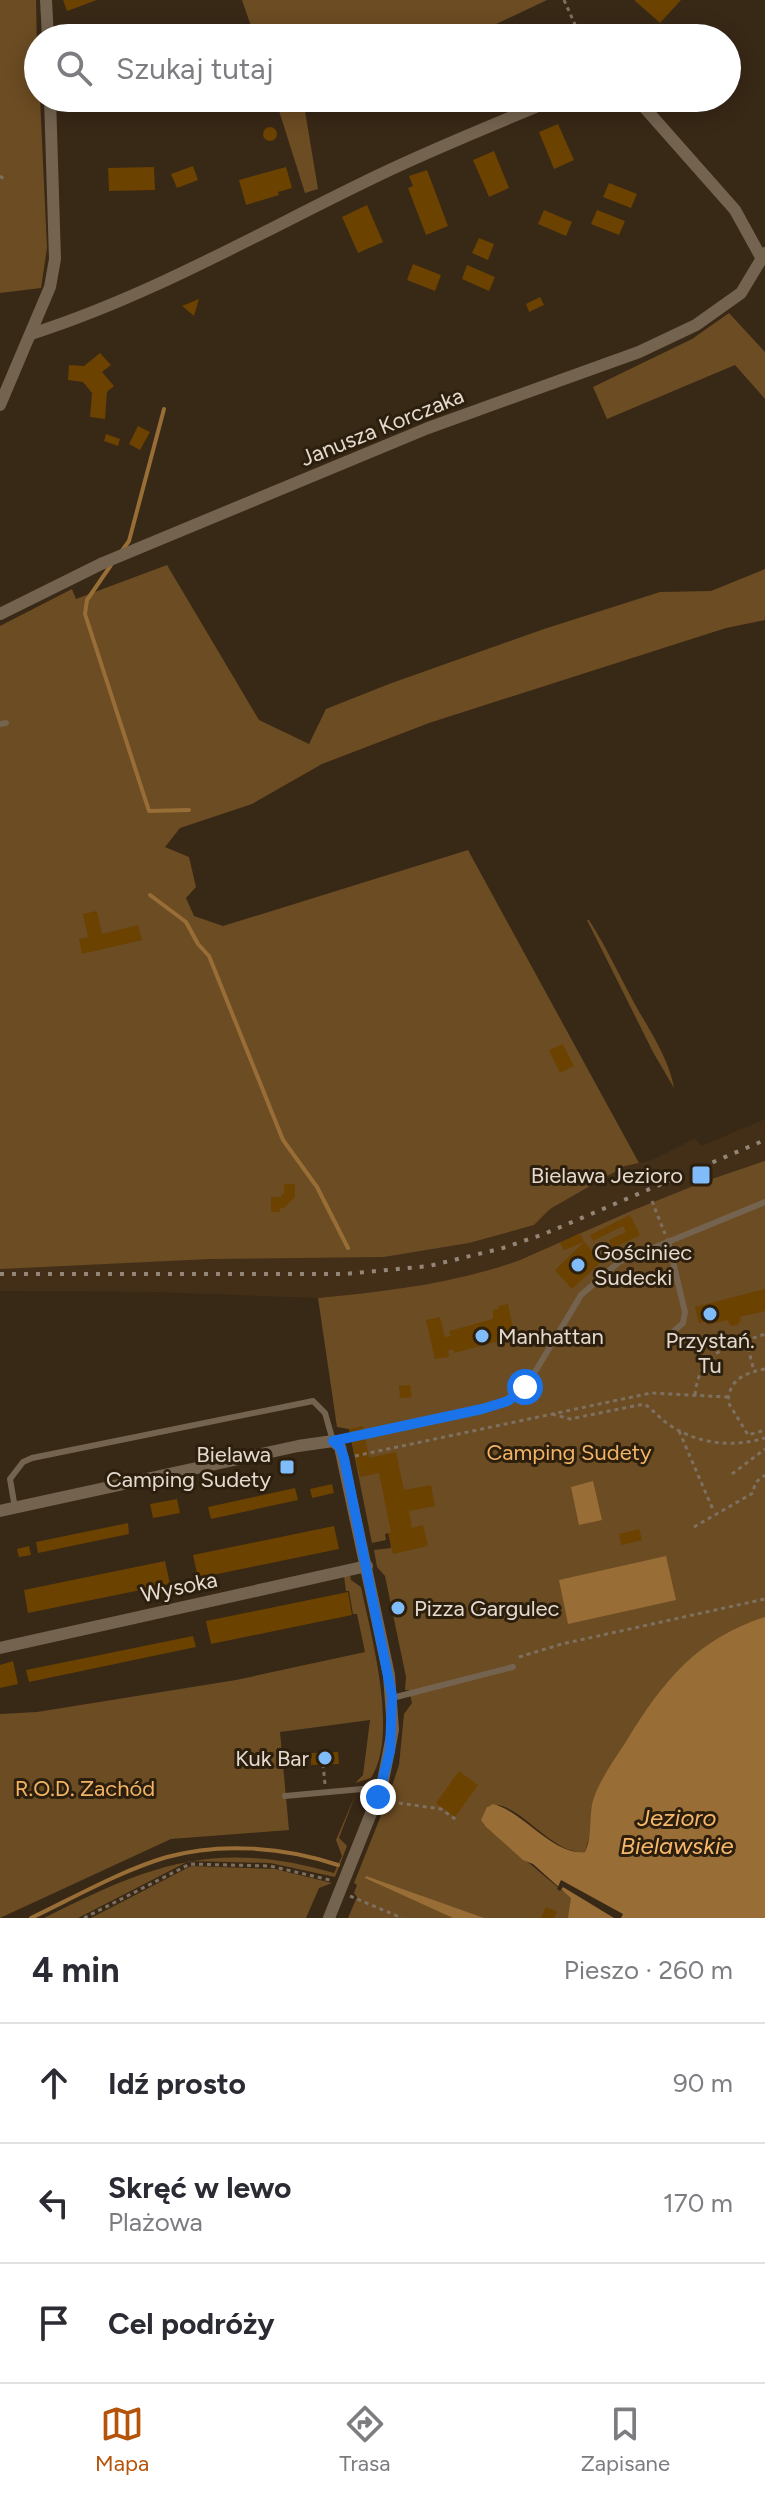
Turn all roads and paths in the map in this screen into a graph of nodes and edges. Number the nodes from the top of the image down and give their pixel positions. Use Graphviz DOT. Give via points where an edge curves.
graph roads {
  1 [pos="46,0"];
  2 [pos="564,0"];
  3 [pos="47,24"];
  4 [pos="575,24"];
  5 [pos="50,112"];
  6 [pos="525,112"];
  7 [pos="648,112"];
  8 [pos="0,176"];
  9 [pos="5,180"];
  10 [pos="764,256"];
  11 [pos="31,334"];
  12 [pos="0,405"];
  13 [pos="0,614"];
  14 [pos="652,1201"];
  15 [pos="765,1202"];
  16 [pos="668,1241"];
  17 [pos="674,1331"];
  18 [pos="765,1334"];
  19 [pos="746,1339"];
  20 [pos="765,1369"];
  21 [pos="754,1371"];
  22 [pos="695,1395"];
  23 [pos="728,1397"];
  24 [pos="550,1414"];
  25 [pos="765,1430"];
  26 [pos="679,1431"];
  27 [pos="765,1438"];
  28 [pos="333,1441"];
  29 [pos="765,1449"];
  30 [pos="352,1456"];
  31 [pos="732,1474"];
  32 [pos="765,1475"];
  33 [pos="15,1508"];
  34 [pos="0,1511"];
  35 [pos="714,1514"];
  36 [pos="694,1527"];
  37 [pos="367,1566"];
  38 [pos="765,1599"];
  39 [pos="0,1648"];
  40 [pos="513,1667"];
  41 [pos="392,1698"];
  42 [pos="323,1764"];
  43 [pos="326,1792"];
  44 [pos="285,1796"];
  45 [pos="384,1798"];
  46 [pos="458,1821"];
  47 [pos="335,1881"];
  48 [pos="356,1899"];
  49 [pos="84,1918"];
  50 [pos="329,1918"];
  51 [pos="402,1918"];
  1 -- 3 [label="street"];
  2 -- 4 [label="path"];
  5 -- 11 [label="street" via="55,259"];
  6 -- 11 [label="street" via="379,175 80,318"];
  7 -- 10 [label="street, Janusza Korczaka" via="735,210"];
  8 -- 9 [label="path"];
  10 -- 13 [label="street, Janusza Korczaka" via="741,293 682,332 428,428 103,563"];
  11 -- 12 [label="street"];
  14 -- 16 [label="path"];
  15 -- 16 [label="lane"];
  16 -- 17 [label="lane" via="685,1312"];
  16 -- 28 [label="lane" via="619,1262 581,1295 532,1377 508,1401"];
  18 -- 19 [label="path"];
  19 -- 21 [label="path"];
  19 -- 22 [label="path" via="722,1348 708,1361"];
  20 -- 21 [label="path"];
  21 -- 23 [label="path" via="735,1381"];
  22 -- 23 [label="path"];
  22 -- 24 [label="path" via="653,1393"];
  23 -- 25 [label="path" via="748,1435"];
  24 -- 26 [label="path" via="568,1420 645,1405"];
  24 -- 30 [label="path"];
  26 -- 27 [label="path" via="724,1444"];
  26 -- 35 [label="path"];
  28 -- 33 [label="street"];
  28 -- 33 [label="lane" via="325,1413 313,1401 32,1458 10,1479"];
  28 -- 37 [label="street" via="344,1458"];
  29 -- 31 [label="path"];
  32 -- 35 [label="path" via="753,1492"];
  33 -- 34 [label="street"];
  35 -- 36 [label="path"];
  37 -- 39 [label="street, Wysoka"];
  37 -- 41 [label="street"];
  38 -- 40 [label="path" via="562,1644 520,1656"];
  40 -- 41 [label="lane"];
  41 -- 45 [label="street"];
  42 -- 43 [label="path"];
  43 -- 44 [label="lane"];
  43 -- 45 [label="lane" via="364,1789"];
  45 -- 46 [label="path" via="439,1809"];
  45 -- 50 [label="street"];
  47 -- 49 [label="path" via="275,1867 191,1864"];
  48 -- 51 [label="path"];
}
